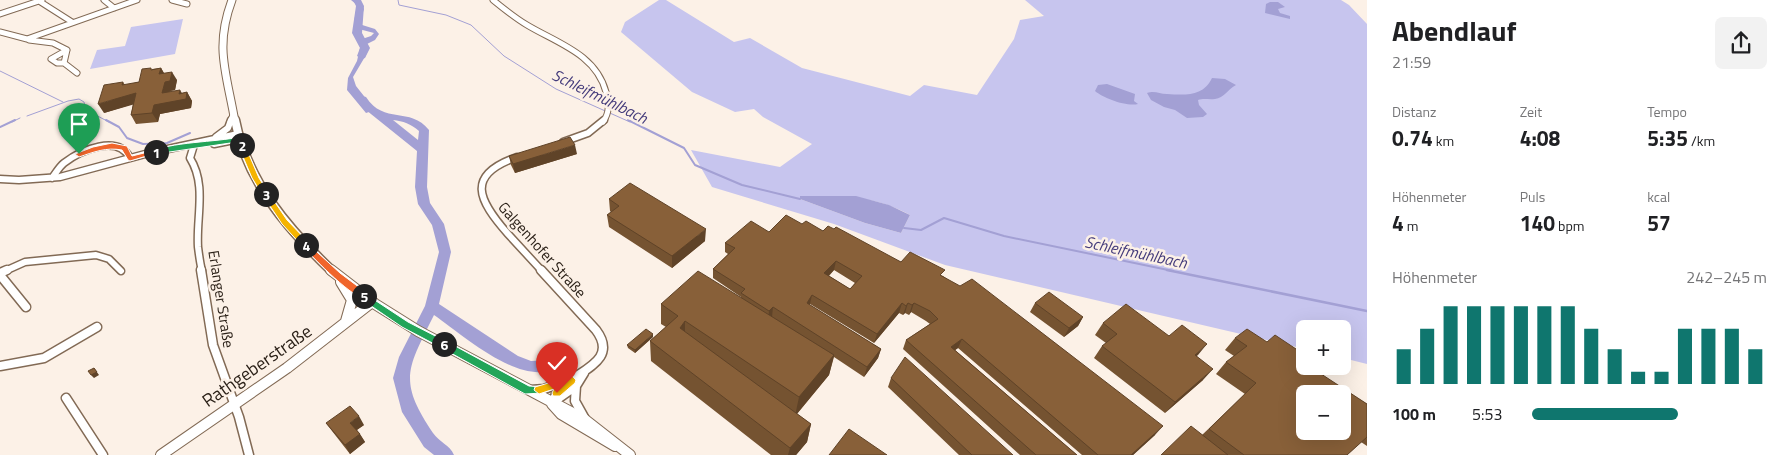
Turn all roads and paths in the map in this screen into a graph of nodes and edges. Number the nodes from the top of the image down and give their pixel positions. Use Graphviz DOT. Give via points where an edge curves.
graph roads {
  1 [pos="104,0"];
  2 [pos="137,0"];
  3 [pos="172,0"];
  4 [pos="232,0"];
  5 [pos="493,0"];
  6 [pos="41,1"];
  7 [pos="188,4"];
  8 [pos="114,8"];
  9 [pos="0,14"];
  10 [pos="72,22"];
  11 [pos="0,32"];
  12 [pos="27,39"];
  13 [pos="66,50"];
  14 [pos="64,63"];
  15 [pos="77,72"];
  16 [pos="233,114"];
  17 [pos="239,137"];
  18 [pos="207,142"];
  19 [pos="558,144"];
  20 [pos="194,145"];
  21 [pos="521,155"];
  22 [pos="130,158"];
  23 [pos="52,178"];
  24 [pos="0,179"];
  25 [pos="121,271"];
  26 [pos="0,274"];
  27 [pos="337,275"];
  28 [pos="372,302"];
  29 [pos="26,307"];
  30 [pos="344,324"];
  31 [pos="98,327"];
  32 [pos="0,366"];
  33 [pos="574,383"];
  34 [pos="528,390"];
  35 [pos="66,398"];
  36 [pos="234,404"];
  37 [pos="552,404"];
  38 [pos="585,419"];
  39 [pos="627,453"];
  40 [pos="103,455"];
  41 [pos="161,455"];
  42 [pos="248,455"];
  1 -- 8 [label="street"];
  2 -- 8 [label="street"];
  3 -- 7 [label="street"];
  4 -- 16 [label="street" via="223,26 222,56"];
  5 -- 19 [label="street" via="532,28 569,47 588,61 602,78 607,91 606,119 597,130"];
  6 -- 9 [label="street"];
  6 -- 10 [label="street"];
  8 -- 10 [label="street"];
  10 -- 12 [label="street"];
  11 -- 12 [label="street"];
  12 -- 13 [label="street" via="53,43"];
  13 -- 14 [label="street"];
  13 -- 14 [label="street" via="51,59"];
  14 -- 15 [label="street"];
  16 -- 17 [label="street"];
  16 -- 18 [label="street" via="226,130"];
  17 -- 18 [label="street"];
  17 -- 20 [label="street" via="225,143"];
  17 -- 27 [label="street" via="255,178 284,222"];
  18 -- 20 [label="street"];
  20 -- 22 [label="street"];
  20 -- 36 [label="street, Erlanger Straße" via="190,158 200,181 198,247 207,306 217,358"];
  21 -- 33 [label="street, Galgenhofer Straße" via="489,170 481,185 482,196 492,216 602,341 603,351"];
  22 -- 23 [label="street"];
  22 -- 23 [label="street" via="128,151 120,146 100,147 69,159"];
  23 -- 24 [label="street"];
  25 -- 26 [label="street" via="105,256 96,255 25,262"];
  26 -- 29 [label="street"];
  27 -- 28 [label="street"];
  27 -- 30 [label="street" via="352,297 353,306"];
  28 -- 30 [label="street, Rathgeberstraße"];
  28 -- 34 [label="street" via="405,324"];
  30 -- 36 [label="street, Rathgeberstraße"];
  31 -- 32 [label="street" via="44,358"];
  33 -- 34 [label="street"];
  33 -- 37 [label="street, Galgenhofer Straße"];
  33 -- 38 [label="street" via="576,401"];
  34 -- 37 [label="street"];
  35 -- 40 [label="street"];
  36 -- 41 [label="street, Rathgeberstraße"];
  36 -- 42 [label="street, Erlanger Straße"];
  37 -- 38 [label="street"];
  37 -- 39 [label="street" via="561,414"];
  38 -- 39 [label="street"];
}
